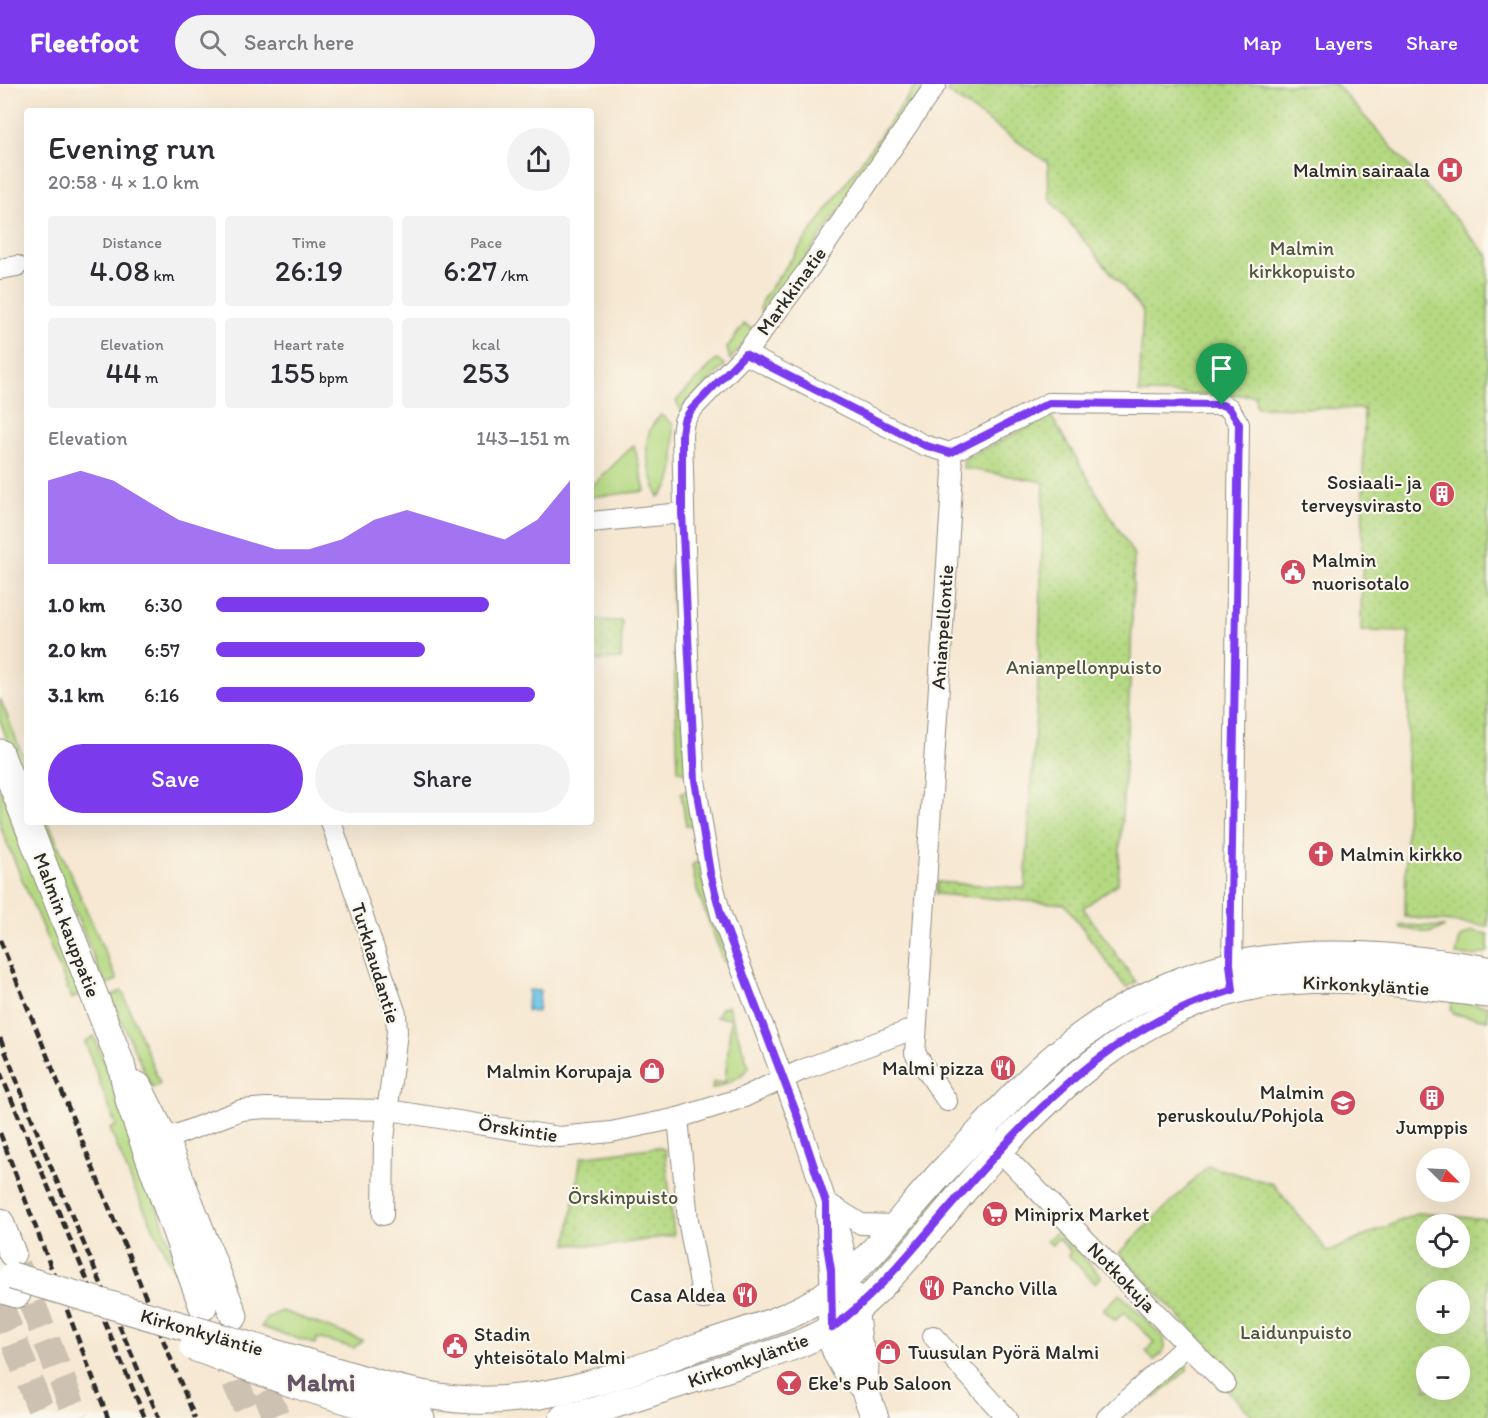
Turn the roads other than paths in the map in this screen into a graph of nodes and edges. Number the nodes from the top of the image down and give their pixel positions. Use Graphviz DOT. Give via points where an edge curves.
graph roads {
  1 [pos="936,84"];
  2 [pos="745,354"];
  3 [pos="950,453"];
  4 [pos="682,513"];
  5 [pos="594,522"];
  6 [pos="0,753"];
  7 [pos="24,815"];
  8 [pos="28,825"];
  9 [pos="332,825"];
  10 [pos="1488,970"];
  11 [pos="1232,977"];
  12 [pos="1488,994"];
  13 [pos="916,1028"];
  14 [pos="784,1079"];
  15 [pos="947,1101"];
  16 [pos="389,1110"];
  17 [pos="678,1118"];
  18 [pos="990,1141"];
  19 [pos="155,1143"];
  20 [pos="826,1203"];
  21 [pos="383,1215"];
  22 [pos="0,1222"];
  23 [pos="895,1225"];
  24 [pos="6,1263"];
  25 [pos="840,1282"];
  26 [pos="0,1289"];
  27 [pos="704,1299"];
  28 [pos="203,1307"];
  29 [pos="855,1310"];
  30 [pos="234,1316"];
  31 [pos="832,1328"];
  32 [pos="933,1336"];
  33 [pos="1186,1345"];
  34 [pos="330,1382"];
  35 [pos="1225,1383"];
  36 [pos="864,1388"];
  37 [pos="421,1418"];
  38 [pos="563,1418"];
  39 [pos="875,1418"];
  40 [pos="1007,1418"];
  41 [pos="1107,1418"];
  1 -- 2 [label="street, Markkinatie"];
  2 -- 3 [label="street" via="924,445"];
  2 -- 4 [label="street, Markkinatie" via="684,421"];
  3 -- 11 [label="street" via="1049,403 1222,405 1229,408 1239,424"];
  3 -- 13 [label="street, Anianpellontie" via="952,482"];
  4 -- 5 [label="street"];
  4 -- 14 [label="street, Markkinatie" via="695,780 710,873 721,915"];
  6 -- 7 [label="main road, Malmin kauppatie"];
  8 -- 19 [label="main road, Malmin kauppatie" via="121,1064 130,1104"];
  9 -- 16 [label="street, Turkhaudantie" via="396,1014"];
  10 -- 11 [label="main road, Kirkonkyläntie" via="1359,954 1294,955"];
  11 -- 12 [label="main road, Kirkonkyläntie" via="1266,984 1339,980"];
  11 -- 18 [label="main road, Kirkonkyläntie" via="1200,973 1141,998 1100,1024 1059,1054 1008,1101"];
  13 -- 14 [label="street, Örskintie"];
  13 -- 15 [label="street, Anianpellontie" via="915,1053"];
  14 -- 17 [label="street, Örskintie" via="742,1098"];
  14 -- 20 [label="street, Markkinatie"];
  16 -- 17 [label="street, Örskintie" via="559,1137 611,1132"];
  16 -- 19 [label="street, Örskintie" via="241,1110"];
  16 -- 21 [label="street, Turkhaudantie" via="384,1139"];
  17 -- 27 [label="street" via="688,1220"];
  18 -- 23 [label="main road, Kirkonkyläntie"];
  18 -- 29 [label="main road, Kirkonkyläntie"];
  18 -- 33 [label="street, Notkokuja"];
  19 -- 28 [label="main road, Malmin kauppatie"];
  19 -- 30 [label="main road, Malmin kauppatie"];
  20 -- 23 [label="street" via="861,1224"];
  20 -- 25 [label="street, Markkinatie"];
  22 -- 24 [label="main road"];
  23 -- 25 [label="main road, Kirkonkyläntie"];
  24 -- 34 [label="main road, Kirkonkyläntie, bridge"];
  25 -- 29 [label="main road"];
  25 -- 31 [label="main road"];
  25 -- 34 [label="main road, Kirkonkyläntie" via="795,1313 559,1394 470,1400"];
  26 -- 34 [label="main road, Kirkonkyläntie, bridge" via="215,1354 259,1372"];
  29 -- 31 [label="main road, Kirkonkyläntie"];
  29 -- 36 [label="main road" via="865,1364"];
  31 -- 36 [label="main road" via="837,1354"];
  31 -- 38 [label="main road, Kirkonkyläntie" via="777,1352"];
  32 -- 40 [label="street"];
  33 -- 35 [label="street, Notkokuja"];
  33 -- 41 [label="street"];
  34 -- 37 [label="main road, Kirkonkyläntie" via="381,1411"];
  36 -- 39 [label="main road"];
}
